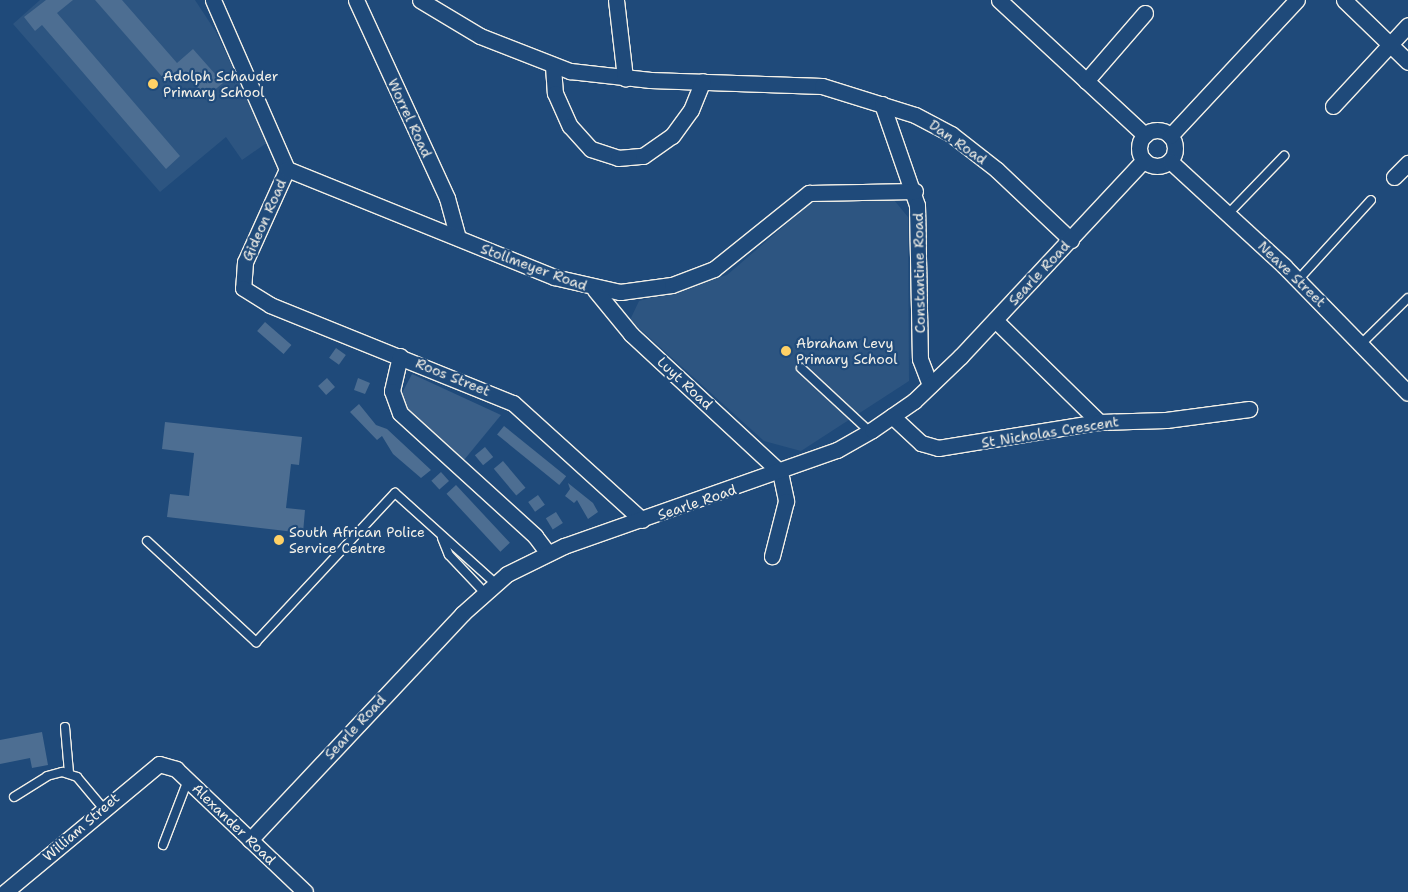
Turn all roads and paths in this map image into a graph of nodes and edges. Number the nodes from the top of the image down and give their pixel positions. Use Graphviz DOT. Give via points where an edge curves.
graph roads {
  1 [pos="213,0"];
  2 [pos="356,0"];
  3 [pos="420,0"];
  4 [pos="616,0"];
  5 [pos="999,0"];
  6 [pos="1298,0"];
  7 [pos="1344,0"];
  8 [pos="1145,13"];
  9 [pos="1408,25"];
  10 [pos="1390,44"];
  11 [pos="1408,62"];
  12 [pos="553,66"];
  13 [pos="625,78"];
  14 [pos="703,81"];
  15 [pos="1086,81"];
  16 [pos="882,104"];
  17 [pos="1333,106"];
  18 [pos="1145,134"];
  19 [pos="1170,136"];
  20 [pos="1284,156"];
  21 [pos="1144,160"];
  22 [pos="1170,161"];
  23 [pos="1408,163"];
  24 [pos="287,168"];
  25 [pos="1394,177"];
  26 [pos="915,191"];
  27 [pos="1371,200"];
  28 [pos="1228,214"];
  29 [pos="458,238"];
  30 [pos="1071,240"];
  31 [pos="241,277"];
  32 [pos="1298,280"];
  33 [pos="595,290"];
  34 [pos="1408,298"];
  35 [pos="994,320"];
  36 [pos="1362,344"];
  37 [pos="400,356"];
  38 [pos="801,368"];
  39 [pos="930,385"];
  40 [pos="1408,393"];
  41 [pos="1249,409"];
  42 [pos="892,416"];
  43 [pos="1099,422"];
  44 [pos="869,431"];
  45 [pos="780,472"];
  46 [pos="642,520"];
  47 [pos="442,538"];
  48 [pos="147,541"];
  49 [pos="548,552"];
  50 [pos="772,556"];
  51 [pos="490,587"];
  52 [pos="65,727"];
  53 [pos="159,764"];
  54 [pos="69,773"];
  55 [pos="188,780"];
  56 [pos="14,797"];
  57 [pos="103,808"];
  58 [pos="250,840"];
  59 [pos="163,845"];
  60 [pos="5,892"];
  61 [pos="305,892"];
  1 -- 24 [label="street, Gideon Road"];
  2 -- 29 [label="street, Worrel Road" via="447,198"];
  3 -- 12 [label="street" via="480,36"];
  4 -- 13 [label="street"];
  5 -- 15 [label="street"];
  6 -- 19 [label="street"];
  7 -- 10 [label="street"];
  8 -- 15 [label="street"];
  9 -- 10 [label="street"];
  10 -- 11 [label="street"];
  10 -- 17 [label="street"];
  12 -- 13 [label="street"];
  12 -- 14 [label="street" via="555,93 570,126 591,149 618,158 643,156 667,141 691,110"];
  13 -- 14 [label="street"];
  14 -- 16 [label="street, Dan Road" via="822,86"];
  15 -- 18 [label="street"];
  16 -- 26 [label="street, Constantine Road"];
  16 -- 30 [label="street, Dan Road" via="951,134"];
  18 -- 19 [label="street" via="1161,130"];
  18 -- 21 [label="street" via="1139,150"];
  19 -- 22 [label="street" via="1175,148"];
  20 -- 28 [label="lane"];
  21 -- 22 [label="street" via="1160,166"];
  21 -- 30 [label="street, Searle Road"];
  22 -- 28 [label="street, Neave Street"];
  23 -- 25 [label="street"];
  24 -- 29 [label="street, Stollmeyer Road"];
  24 -- 31 [label="street, Gideon Road"];
  26 -- 33 [label="street, Stollmeyer Road" via="809,193 785,209 742,251 703,275 643,290"];
  26 -- 39 [label="street, Constantine Road" via="920,241 920,359"];
  27 -- 32 [label="lane"];
  28 -- 32 [label="street, Neave Street"];
  29 -- 33 [label="street, Stollmeyer Road"];
  30 -- 35 [label="street, Searle Road"];
  31 -- 37 [label="street, Roos Street" via="243,288 251,296"];
  32 -- 36 [label="street, Neave Street"];
  33 -- 45 [label="street, Luyt Road" via="632,334"];
  34 -- 36 [label="lane"];
  35 -- 39 [label="street, Searle Road"];
  35 -- 43 [label="street"];
  36 -- 40 [label="street, Neave Street"];
  37 -- 46 [label="street, Roos Street" via="525,410"];
  37 -- 49 [label="street" via="392,391 400,413"];
  38 -- 44 [label="lane"];
  39 -- 42 [label="street, Searle Road"];
  41 -- 43 [label="street, St Nicholas Crescent" via="1166,420"];
  42 -- 43 [label="street, St Nicholas Crescent" via="921,443 938,448"];
  42 -- 44 [label="street, Searle Road"];
  44 -- 45 [label="street, Searle Road" via="837,450"];
  45 -- 46 [label="street, Searle Road"];
  45 -- 50 [label="street" via="786,501"];
  46 -- 49 [label="street, Searle Road"];
  47 -- 48 [label="lane" via="395,493 256,642"];
  47 -- 51 [label="lane" via="456,544"];
  47 -- 51 [label="lane" via="449,555"];
  49 -- 51 [label="street, Searle Road"];
  51 -- 58 [label="street, Searle Road"];
  52 -- 54 [label="lane"];
  53 -- 55 [label="street, Alexander Road" via="172,766"];
  53 -- 57 [label="street, William Street"];
  54 -- 56 [label="lane" via="47,776"];
  54 -- 57 [label="lane"];
  55 -- 58 [label="street, Alexander Road"];
  55 -- 59 [label="lane"];
  57 -- 60 [label="street, William Street"];
  58 -- 61 [label="street, Alexander Road"];
}
